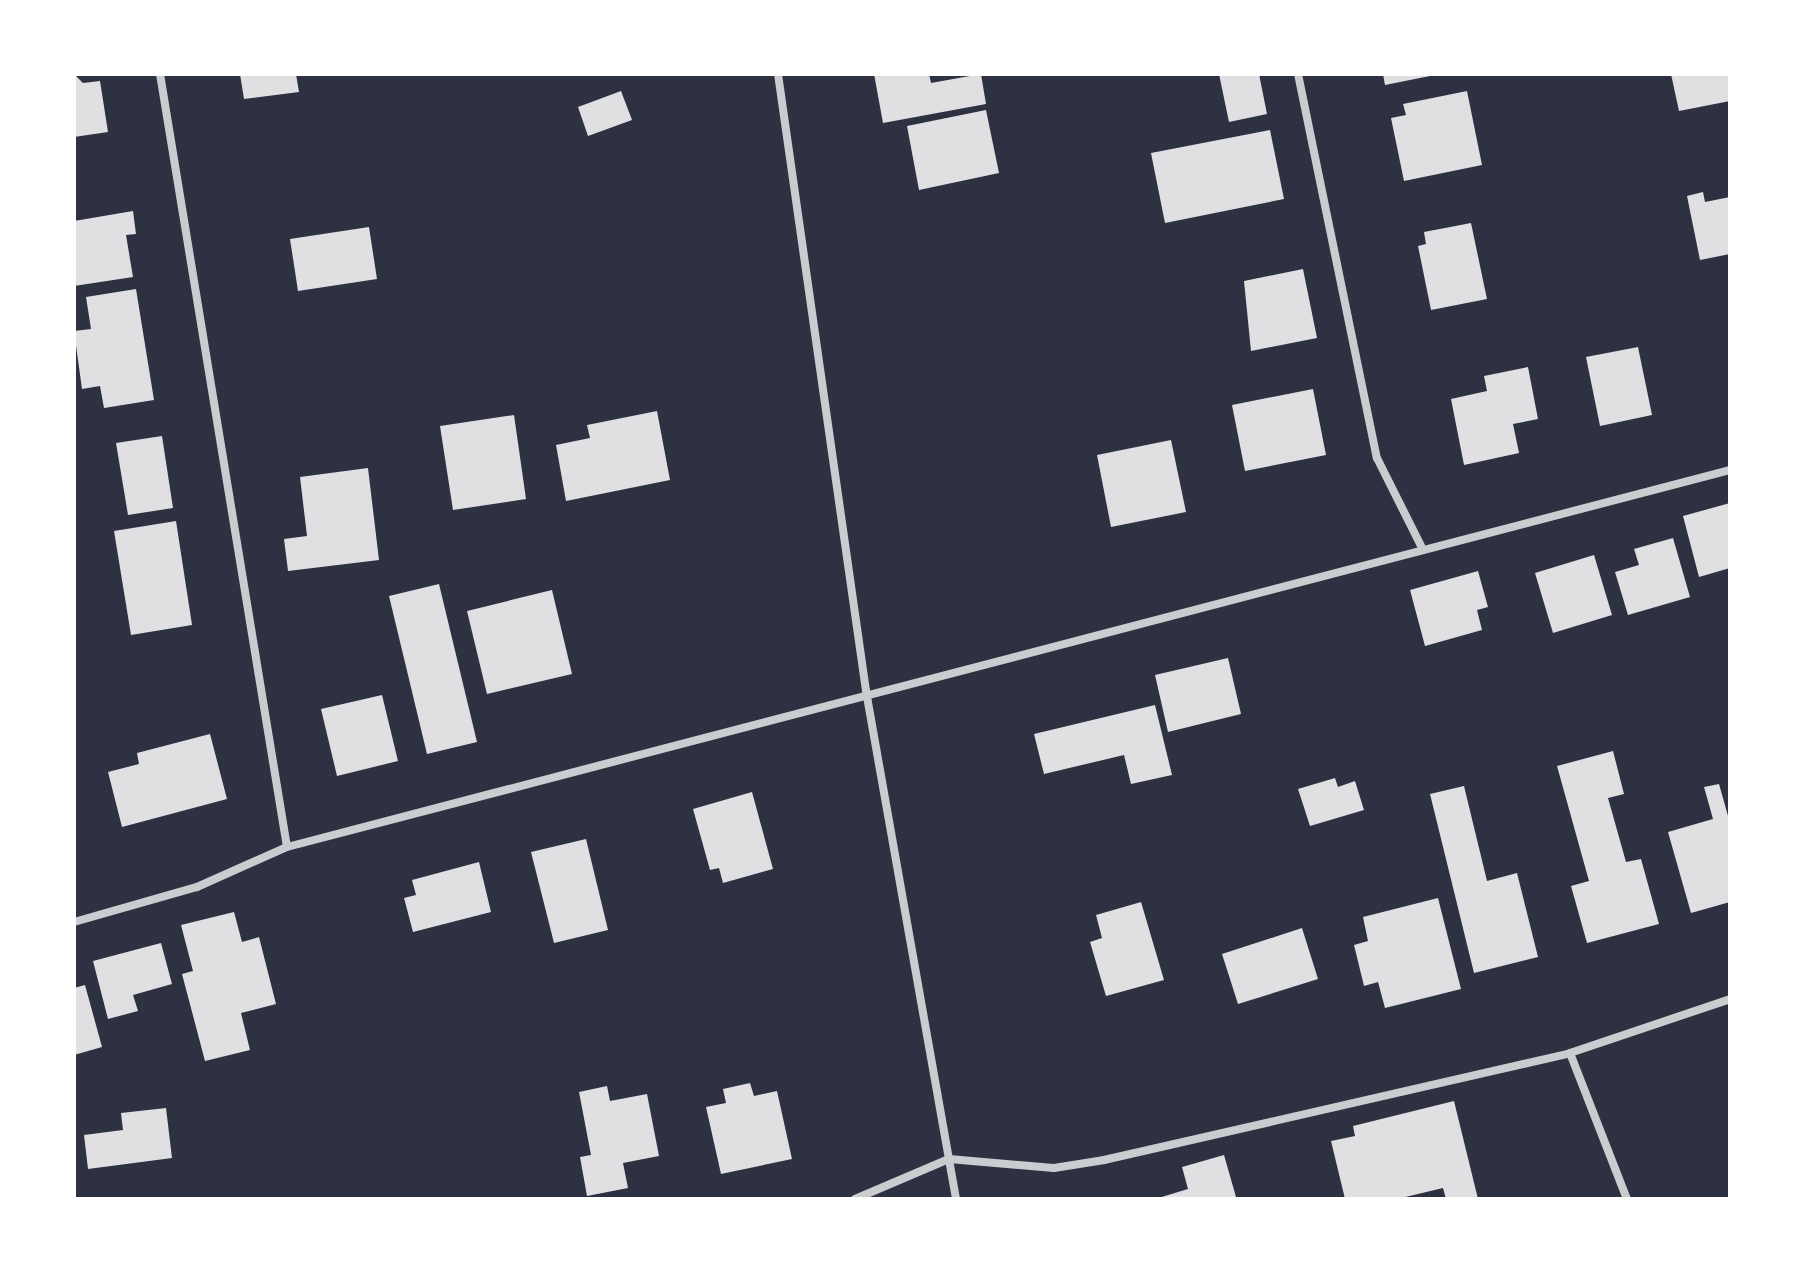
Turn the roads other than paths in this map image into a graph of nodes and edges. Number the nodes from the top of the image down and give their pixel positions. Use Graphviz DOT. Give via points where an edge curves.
graph roads {
  1 [pos="160,74"];
  2 [pos="778,74"];
  3 [pos="1298,74"];
  4 [pos="1730,470"];
  5 [pos="1422,548"];
  6 [pos="866,691"];
  7 [pos="287,847"];
  8 [pos="74,922"];
  9 [pos="1730,999"];
  10 [pos="1570,1053"];
  11 [pos="949,1159"];
  12 [pos="855,1199"];
  13 [pos="956,1199"];
  14 [pos="1627,1199"];
  1 -- 7 [label="street"];
  2 -- 6 [label="street"];
  3 -- 5 [label="street" via="1377,458"];
  4 -- 5 [label="street"];
  5 -- 6 [label="street"];
  6 -- 7 [label="street"];
  6 -- 11 [label="street"];
  7 -- 8 [label="street" via="197,887"];
  9 -- 10 [label="street"];
  10 -- 11 [label="street" via="1104,1160 1054,1168"];
  10 -- 14 [label="street"];
  11 -- 12 [label="street"];
  11 -- 13 [label="street"];
}
